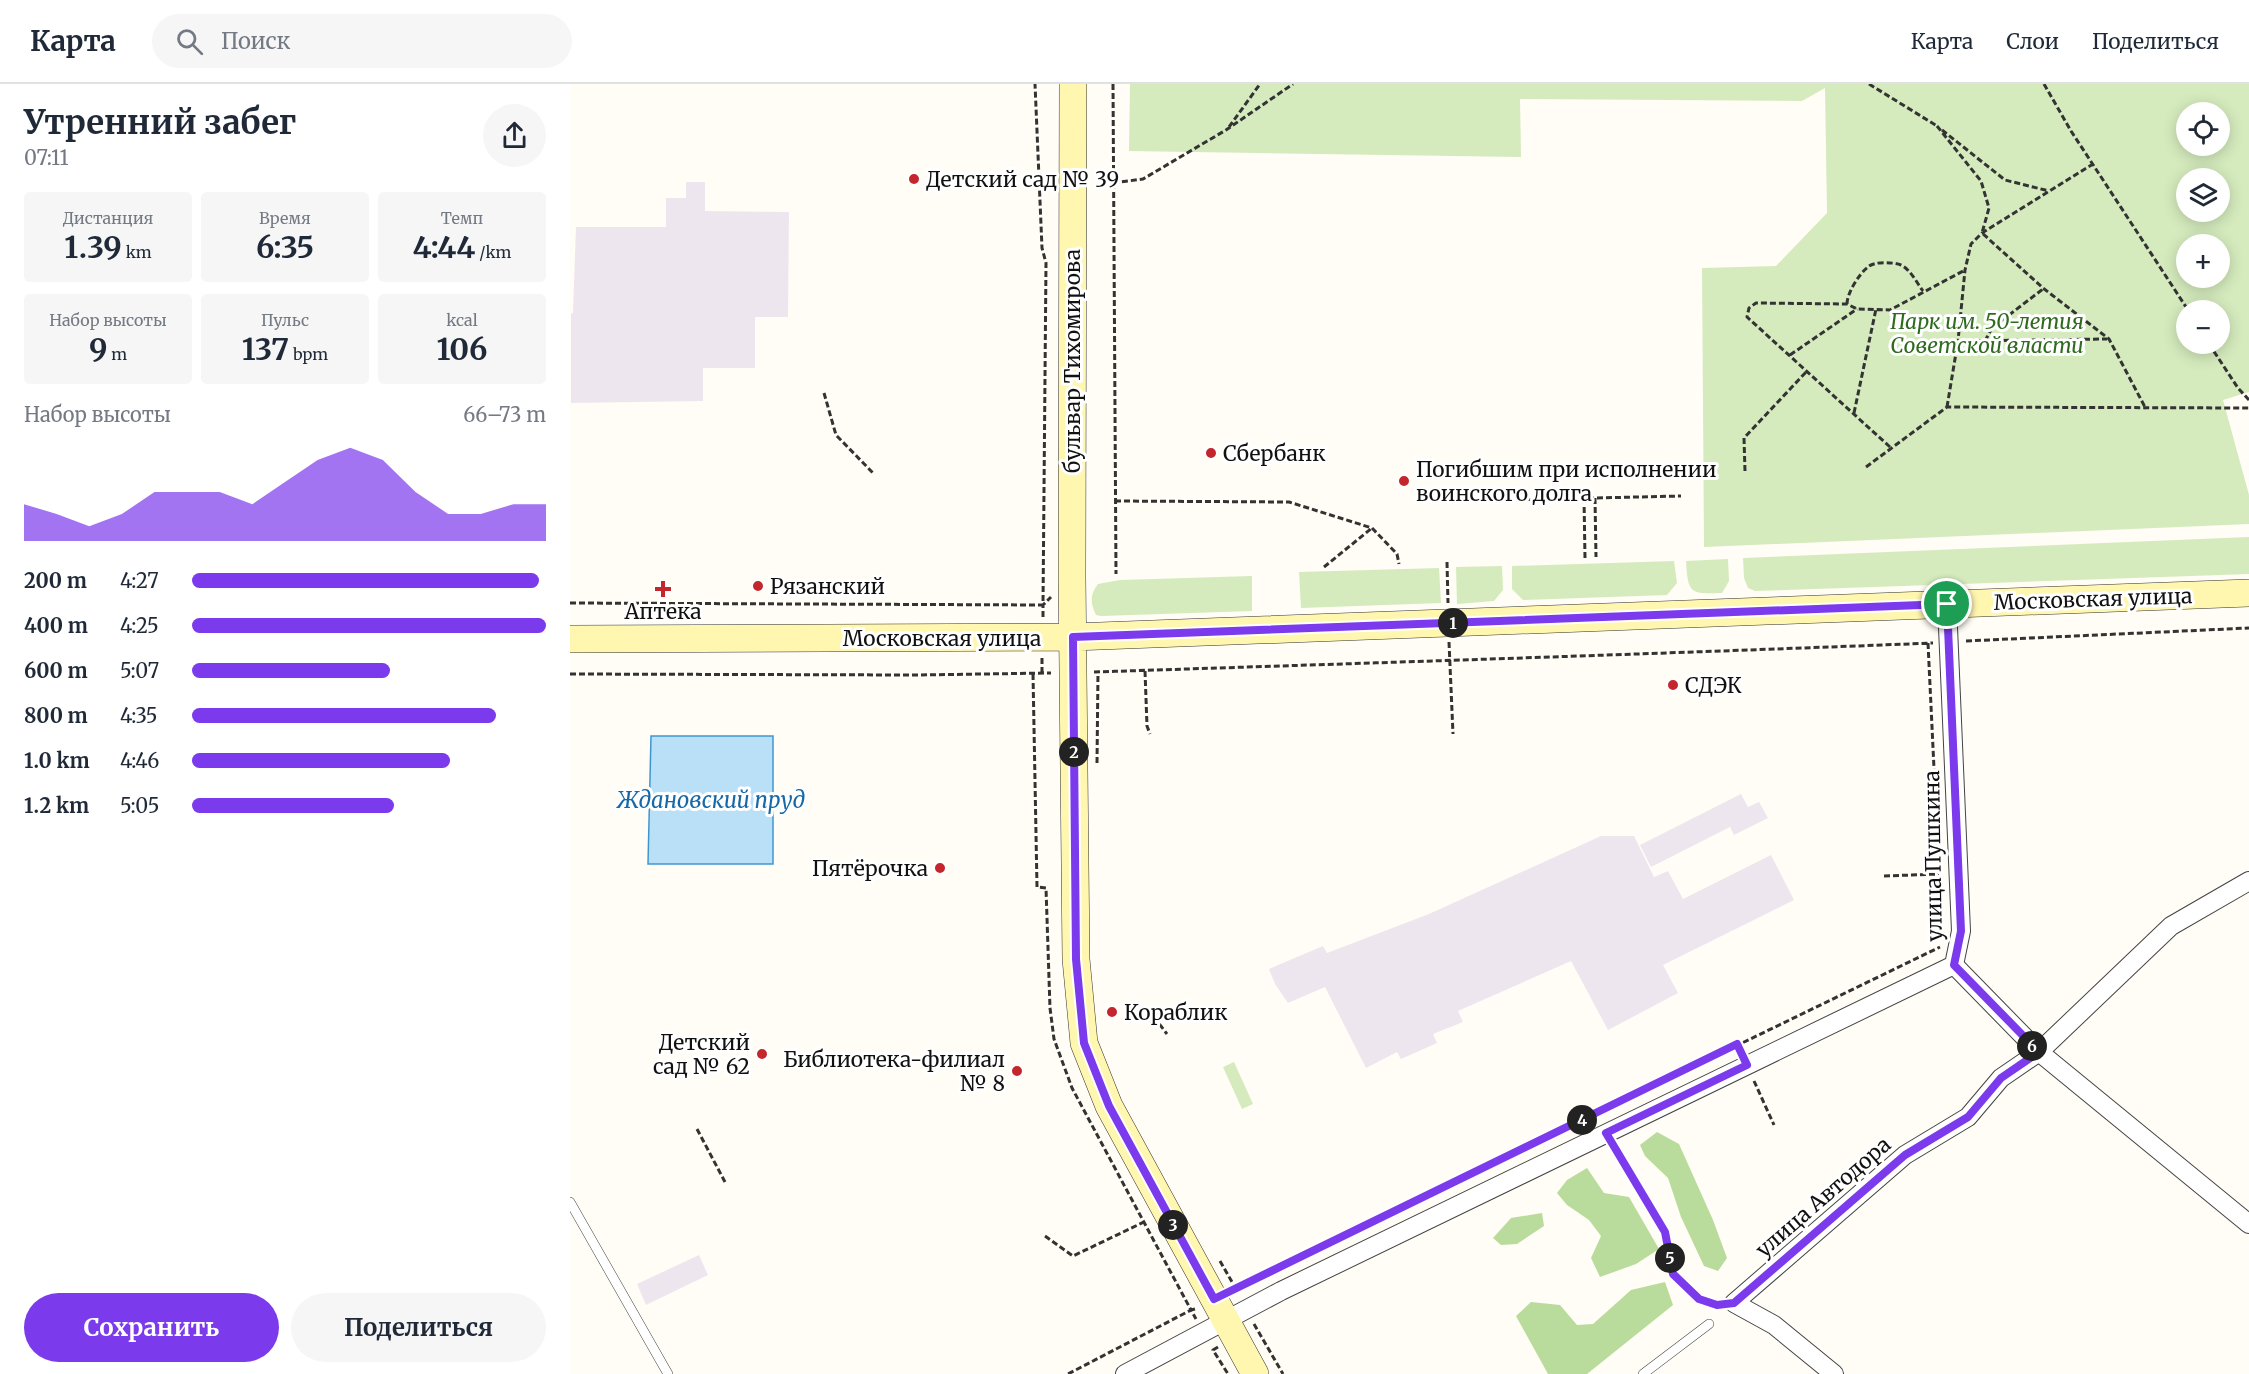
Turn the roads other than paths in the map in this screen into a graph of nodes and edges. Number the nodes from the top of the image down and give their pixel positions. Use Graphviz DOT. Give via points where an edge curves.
graph roads {
  1 [pos="1073,84"];
  2 [pos="2249,592"];
  3 [pos="1947,604"];
  4 [pos="1073,637"];
  5 [pos="570,639"];
  6 [pos="2249,881"];
  7 [pos="1954,965"];
  8 [pos="2039,1052"];
  9 [pos="1606,1133"];
  10 [pos="570,1202"];
  11 [pos="2249,1224"];
  12 [pos="1734,1303"];
  13 [pos="1222,1306"];
  14 [pos="1709,1324"];
  15 [pos="668,1374"];
  16 [pos="1125,1374"];
  17 [pos="1255,1374"];
  18 [pos="1642,1374"];
  19 [pos="1834,1374"];
  1 -- 4 [label="main road, бульвар Тихомирова"];
  2 -- 3 [label="main road, Московская улица"];
  3 -- 4 [label="main road, Московская улица"];
  3 -- 7 [label="street, улица Пушкина" via="1961,931"];
  4 -- 5 [label="main road, Московская улица"];
  4 -- 13 [label="main road, бульвар Тихомирова" via="1086,672 1076,959 1084,1043 1109,1106"];
  6 -- 8 [label="street, улица Автодора" via="2171,926"];
  7 -- 8 [label="street, улица Пушкина"];
  7 -- 9 [label="street"];
  8 -- 11 [label="street, улица Пушкина"];
  8 -- 12 [label="street, улица Автодора" via="2001,1078 1968,1117 1905,1155"];
  9 -- 12 [label="lane" via="1665,1232 1673,1274 1699,1299 1717,1305"];
  9 -- 13 [label="street"];
  10 -- 15 [label="lane"];
  12 -- 19 [label="street" via="1774,1325"];
  13 -- 16 [label="street"];
  13 -- 17 [label="main road, бульвар Тихомирова"];
  14 -- 18 [label="lane"];
}
